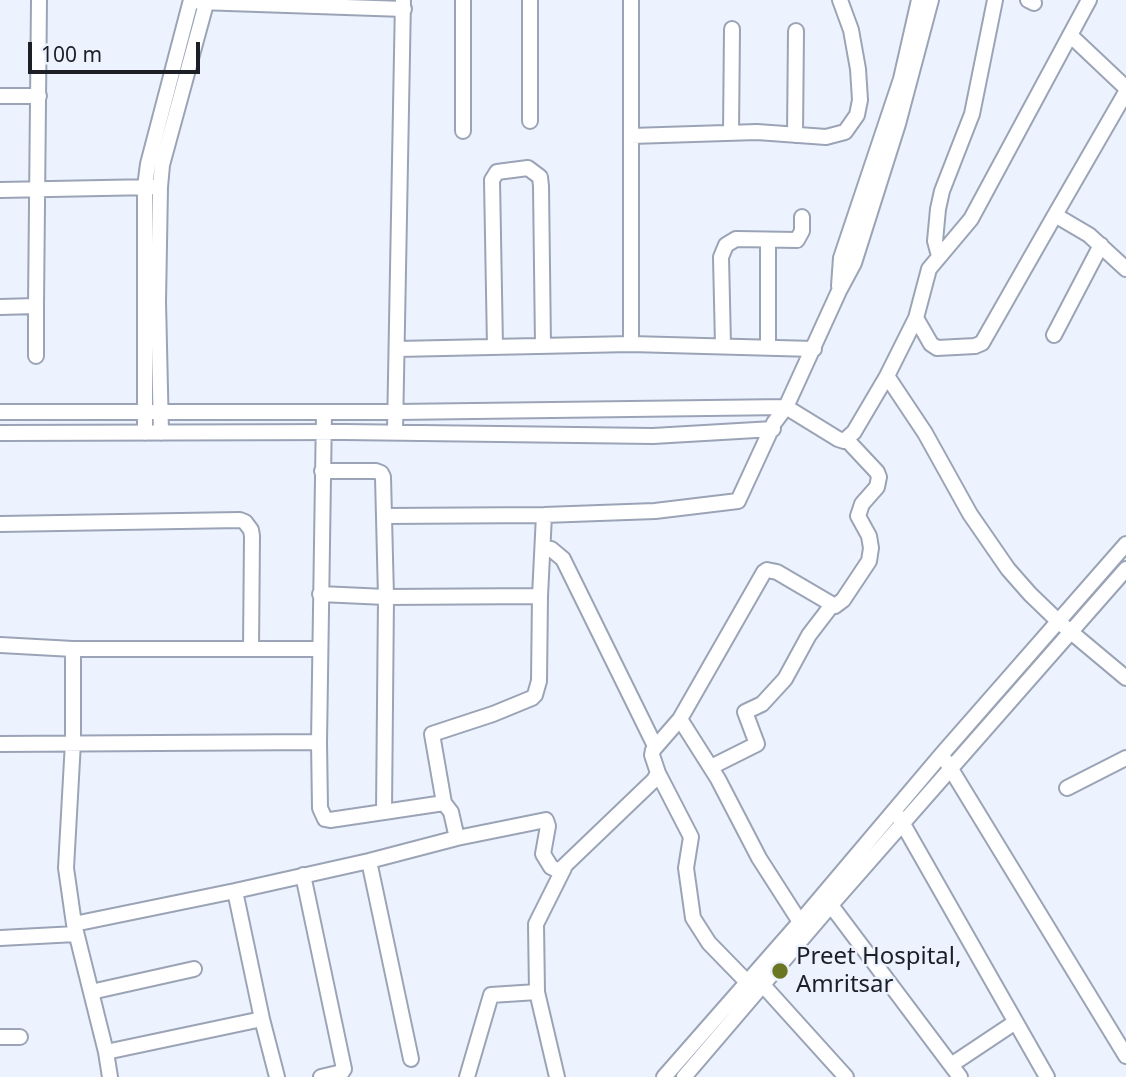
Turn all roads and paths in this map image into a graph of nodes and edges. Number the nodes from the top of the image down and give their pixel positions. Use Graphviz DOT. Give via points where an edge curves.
graph roads {
  1 [pos="39,0"];
  2 [pos="463,0"];
  3 [pos="530,0"];
  4 [pos="631,0"];
  5 [pos="840,0"];
  6 [pos="919,0"];
  7 [pos="931,0"];
  8 [pos="995,0"];
  9 [pos="1089,0"];
  10 [pos="191,1"];
  11 [pos="207,1"];
  12 [pos="404,5"];
  13 [pos="732,29"];
  14 [pos="796,31"];
  15 [pos="1070,35"];
  16 [pos="1126,90"];
  17 [pos="0,96"];
  18 [pos="39,96"];
  19 [pos="530,121"];
  20 [pos="463,131"];
  21 [pos="731,133"];
  22 [pos="795,135"];
  23 [pos="631,136"];
  24 [pos="145,187"];
  25 [pos="160,187"];
  26 [pos="0,190"];
  27 [pos="37,190"];
  28 [pos="1055,215"];
  29 [pos="802,217"];
  30 [pos="768,241"];
  31 [pos="1101,245"];
  32 [pos="939,257"];
  33 [pos="1126,269"];
  34 [pos="839,291"];
  35 [pos="36,306"];
  36 [pos="0,307"];
  37 [pos="916,317"];
  38 [pos="1054,335"];
  39 [pos="631,344"];
  40 [pos="723,345"];
  41 [pos="543,346"];
  42 [pos="768,346"];
  43 [pos="495,347"];
  44 [pos="397,349"];
  45 [pos="814,349"];
  46 [pos="36,356"];
  47 [pos="887,376"];
  48 [pos="786,407"];
  49 [pos="0,412"];
  50 [pos="153,412"];
  51 [pos="324,412"];
  52 [pos="396,412"];
  53 [pos="773,429"];
  54 [pos="395,432"];
  55 [pos="0,433"];
  56 [pos="145,433"];
  57 [pos="161,433"];
  58 [pos="323,433"];
  59 [pos="847,440"];
  60 [pos="322,471"];
  61 [pos="544,515"];
  62 [pos="385,516"];
  63 [pos="0,524"];
  64 [pos="1126,544"];
  65 [pos="543,548"];
  66 [pos="1126,569"];
  67 [pos="320,594"];
  68 [pos="540,596"];
  69 [pos="386,597"];
  70 [pos="832,605"];
  71 [pos="1059,622"];
  72 [pos="1071,632"];
  73 [pos="0,645"];
  74 [pos="73,649"];
  75 [pos="251,649"];
  76 [pos="319,649"];
  77 [pos="1126,678"];
  78 [pos="680,719"];
  79 [pos="74,742"];
  80 [pos="319,742"];
  81 [pos="0,744"];
  82 [pos="655,746"];
  83 [pos="942,754"];
  84 [pos="1126,758"];
  85 [pos="710,767"];
  86 [pos="950,768"];
  87 [pos="657,773"];
  88 [pos="1067,788"];
  89 [pos="444,803"];
  90 [pos="895,809"];
  91 [pos="384,812"];
  92 [pos="902,823"];
  93 [pos="457,838"];
  94 [pos="369,861"];
  95 [pos="564,868"];
  96 [pos="303,875"];
  97 [pos="235,891"];
  98 [pos="826,899"];
  99 [pos="800,922"];
  100 [pos="75,929"];
  101 [pos="0,938"];
  102 [pos="194,969"];
  103 [pos="747,982"];
  104 [pos="762,984"];
  105 [pos="91,992"];
  106 [pos="537,992"];
  107 [pos="262,1019"];
  108 [pos="1014,1023"];
  109 [pos="0,1037"];
  110 [pos="20,1037"];
  111 [pos="106,1052"];
  112 [pos="1126,1056"];
  113 [pos="411,1059"];
  114 [pos="956,1071"];
  115 [pos="110,1077"];
  116 [pos="277,1077"];
  117 [pos="321,1077"];
  118 [pos="467,1077"];
  119 [pos="557,1077"];
  120 [pos="664,1077"];
  121 [pos="684,1077"];
  122 [pos="846,1077"];
  123 [pos="1047,1077"];
  1 -- 18 [label="street"];
  2 -- 20 [label="street"];
  3 -- 19 [label="street"];
  4 -- 23 [label="street"];
  5 -- 22 [label="street" via="856,49 857,115 845,132 837,135"];
  6 -- 34 [label="street" via="901,79 841,258"];
  7 -- 34 [label="street" via="854,263"];
  8 -- 32 [label="street" via="972,114 938,209 935,241"];
  9 -- 15 [label="street"];
  10 -- 11 [label="street"];
  10 -- 24 [label="street"];
  11 -- 12 [label="street"];
  11 -- 25 [label="street"];
  12 -- 44 [label="street"];
  13 -- 21 [label="street"];
  14 -- 22 [label="street"];
  15 -- 16 [label="street"];
  15 -- 32 [label="street" via="971,219"];
  16 -- 28 [label="street"];
  17 -- 18 [label="street"];
  18 -- 27 [label="street"];
  21 -- 22 [label="street"];
  21 -- 23 [label="street"];
  23 -- 39 [label="street"];
  24 -- 25 [label="street"];
  24 -- 27 [label="street"];
  24 -- 50 [label="street"];
  25 -- 50 [label="street"];
  26 -- 27 [label="street"];
  27 -- 35 [label="street"];
  28 -- 31 [label="street"];
  28 -- 37 [label="street" via="982,343 937,348"];
  29 -- 30 [label="street" via="797,240"];
  30 -- 40 [label="street" via="736,239 722,252"];
  30 -- 42 [label="street"];
  31 -- 33 [label="street"];
  31 -- 38 [label="street"];
  32 -- 37 [label="street" via="926,276"];
  34 -- 45 [label="street"];
  35 -- 36 [label="street"];
  35 -- 46 [label="street"];
  37 -- 47 [label="street"];
  39 -- 40 [label="street"];
  39 -- 41 [label="street"];
  40 -- 42 [label="street"];
  41 -- 43 [label="street"];
  41 -- 43 [label="street" via="541,186 540,177 528,168 497,172 492,180"];
  42 -- 45 [label="street"];
  43 -- 44 [label="street"];
  44 -- 52 [label="street"];
  45 -- 48 [label="street"];
  47 -- 59 [label="street"];
  47 -- 71 [label="street" via="990,544"];
  48 -- 52 [label="street"];
  48 -- 53 [label="street"];
  48 -- 59 [label="street"];
  49 -- 50 [label="street"];
  50 -- 51 [label="street"];
  50 -- 56 [label="street"];
  50 -- 57 [label="street"];
  51 -- 52 [label="street"];
  51 -- 58 [label="street"];
  52 -- 54 [label="street"];
  53 -- 54 [label="street" via="653,436"];
  53 -- 61 [label="street" via="738,501 655,511"];
  54 -- 58 [label="street"];
  55 -- 56 [label="street"];
  56 -- 57 [label="street"];
  57 -- 58 [label="street"];
  58 -- 60 [label="street"];
  59 -- 70 [label="street" via="877,472 880,483 859,511 869,536 869,561 843,600"];
  60 -- 62 [label="street" via="382,473"];
  60 -- 67 [label="street"];
  61 -- 62 [label="street"];
  61 -- 65 [label="street"];
  62 -- 69 [label="street"];
  63 -- 75 [label="street" via="240,520 252,536"];
  64 -- 71 [label="street"];
  65 -- 68 [label="street"];
  65 -- 82 [label="street" via="563,558"];
  66 -- 72 [label="street"];
  67 -- 69 [label="street"];
  67 -- 76 [label="street"];
  68 -- 69 [label="street"];
  68 -- 89 [label="street" via="535,695 432,734"];
  69 -- 91 [label="street"];
  70 -- 78 [label="street" via="777,572 764,572"];
  70 -- 85 [label="street" via="785,679 762,704 745,712 757,744"];
  71 -- 72 [label="street"];
  71 -- 83 [label="street"];
  72 -- 77 [label="street"];
  72 -- 86 [label="street"];
  73 -- 74 [label="street"];
  74 -- 75 [label="street"];
  74 -- 79 [label="street"];
  75 -- 76 [label="street"];
  76 -- 80 [label="street"];
  78 -- 82 [label="street"];
  78 -- 85 [label="street"];
  79 -- 80 [label="street"];
  79 -- 81 [label="street"];
  79 -- 100 [label="street" via="65,850"];
  80 -- 91 [label="street" via="320,808 325,819"];
  82 -- 87 [label="street" via="652,753"];
  83 -- 86 [label="street"];
  83 -- 90 [label="street"];
  84 -- 88 [label="street"];
  85 -- 99 [label="street"];
  86 -- 92 [label="street"];
  86 -- 112 [label="street"];
  87 -- 95 [label="street"];
  87 -- 103 [label="street" via="691,837 686,868 693,918 709,943"];
  89 -- 91 [label="street"];
  89 -- 93 [label="street"];
  90 -- 92 [label="street"];
  90 -- 98 [label="street"];
  92 -- 98 [label="street"];
  92 -- 108 [label="street"];
  93 -- 94 [label="street"];
  93 -- 95 [label="street" via="546,820 543,855 554,869"];
  94 -- 96 [label="street"];
  94 -- 113 [label="street"];
  95 -- 106 [label="street" via="536,924"];
  96 -- 97 [label="street"];
  96 -- 117 [label="street" via="344,1069"];
  97 -- 100 [label="street"];
  97 -- 107 [label="street"];
  98 -- 99 [label="street"];
  98 -- 104 [label="street"];
  98 -- 114 [label="street"];
  99 -- 103 [label="street"];
  100 -- 101 [label="street"];
  100 -- 105 [label="street"];
  102 -- 105 [label="street"];
  103 -- 120 [label="street"];
  104 -- 121 [label="street"];
  104 -- 122 [label="street"];
  105 -- 111 [label="street"];
  106 -- 118 [label="street" via="491,995"];
  106 -- 119 [label="street"];
  107 -- 111 [label="street"];
  107 -- 116 [label="street"];
  108 -- 114 [label="street"];
  108 -- 123 [label="street"];
  109 -- 110 [label="street"];
  111 -- 115 [label="street"];
}
